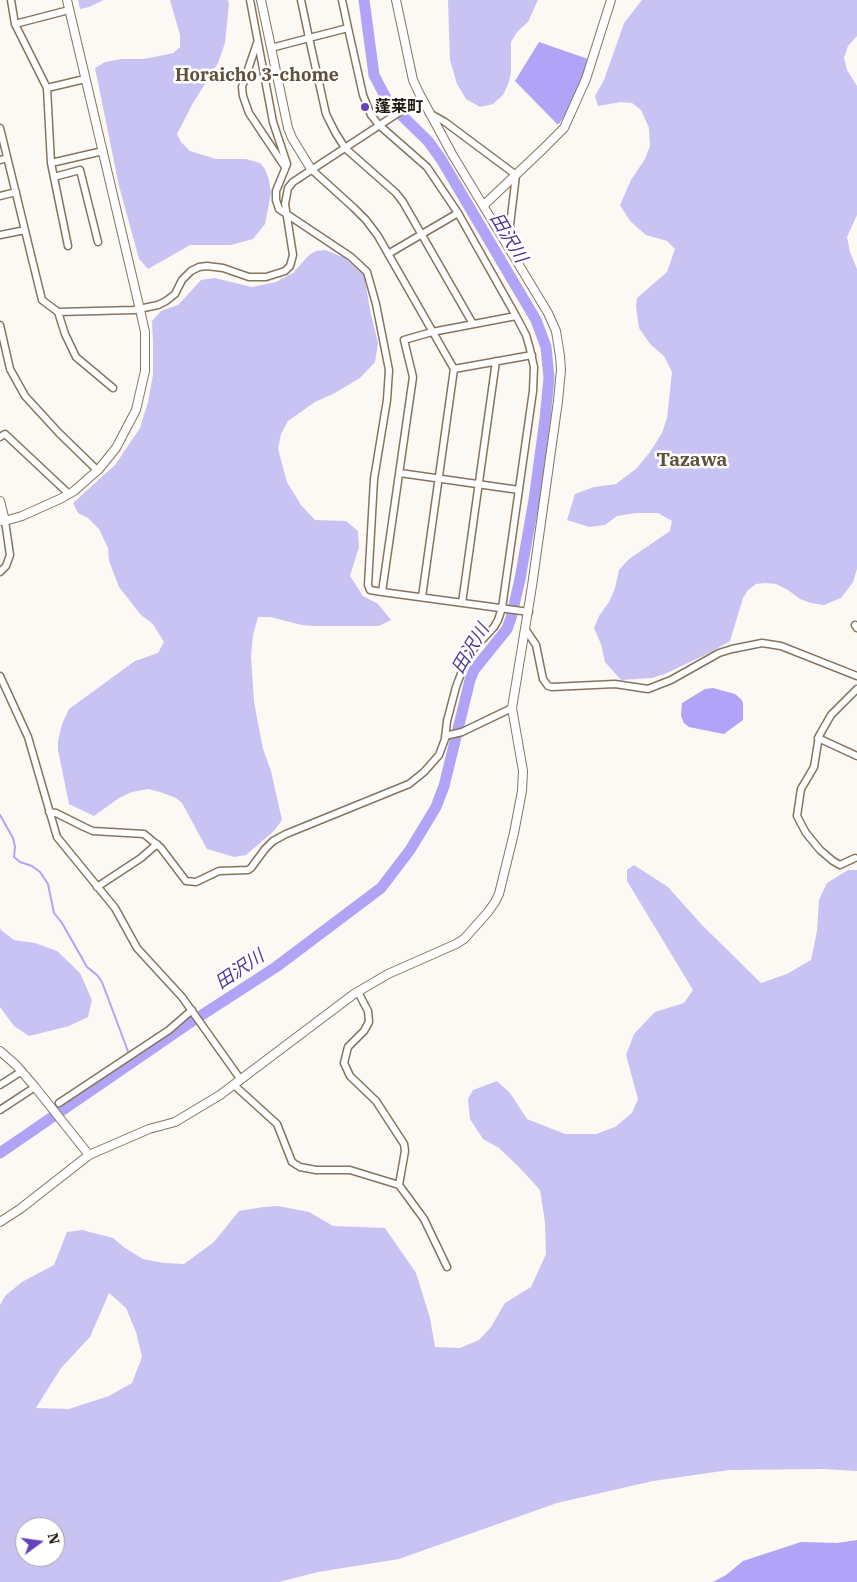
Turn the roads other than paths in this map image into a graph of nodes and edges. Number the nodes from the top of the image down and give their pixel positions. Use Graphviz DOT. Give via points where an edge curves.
graph roads {
  1 [pos="11,0"];
  2 [pos="67,0"];
  3 [pos="250,0"];
  4 [pos="260,0"];
  5 [pos="301,0"];
  6 [pos="342,0"];
  7 [pos="396,0"];
  8 [pos="610,0"];
  9 [pos="69,10"];
  10 [pos="15,24"];
  11 [pos="348,28"];
  12 [pos="310,38"];
  13 [pos="258,42"];
  14 [pos="270,48"];
  15 [pos="85,79"];
  16 [pos="47,88"];
  17 [pos="421,98"];
  18 [pos="429,113"];
  19 [pos="379,125"];
  20 [pos="0,128"];
  21 [pos="345,148"];
  22 [pos="103,151"];
  23 [pos="7,158"];
  24 [pos="0,160"];
  25 [pos="51,163"];
  26 [pos="285,167"];
  27 [pos="311,169"];
  28 [pos="516,175"];
  29 [pos="54,177"];
  30 [pos="16,192"];
  31 [pos="0,196"];
  32 [pos="484,204"];
  33 [pos="458,213"];
  34 [pos="287,216"];
  35 [pos="25,230"];
  36 [pos="422,234"];
  37 [pos="0,235"];
  38 [pos="98,242"];
  39 [pos="68,246"];
  40 [pos="511,251"];
  41 [pos="388,254"];
  42 [pos="140,309"];
  43 [pos="58,312"];
  44 [pos="516,316"];
  45 [pos="473,324"];
  46 [pos="0,325"];
  47 [pos="432,332"];
  48 [pos="532,355"];
  49 [pos="496,361"];
  50 [pos="454,369"];
  51 [pos="114,388"];
  52 [pos="0,437"];
  53 [pos="98,470"];
  54 [pos="400,473"];
  55 [pos="439,478"];
  56 [pos="478,484"];
  57 [pos="519,490"];
  58 [pos="69,494"];
  59 [pos="0,501"];
  60 [pos="2,521"];
  61 [pos="0,572"];
  62 [pos="382,592"];
  63 [pos="422,597"];
  64 [pos="462,603"];
  65 [pos="502,608"];
  66 [pos="529,612"];
  67 [pos="526,630"];
  68 [pos="0,676"];
  69 [pos="857,676"];
  70 [pos="857,689"];
  71 [pos="512,708"];
  72 [pos="448,736"];
  73 [pos="818,738"];
  74 [pos="857,756"];
  75 [pos="49,812"];
  76 [pos="157,844"];
  77 [pos="855,858"];
  78 [pos="97,887"];
  79 [pos="358,992"];
  80 [pos="192,1010"];
  81 [pos="0,1050"];
  82 [pos="22,1071"];
  83 [pos="238,1083"];
  84 [pos="0,1085"];
  85 [pos="35,1087"];
  86 [pos="59,1103"];
  87 [pos="0,1110"];
  88 [pos="89,1155"];
  89 [pos="399,1185"];
  90 [pos="0,1222"];
  91 [pos="447,1266"];
  1 -- 10 [label="street"];
  2 -- 9 [label="street"];
  3 -- 13 [label="street"];
  4 -- 14 [label="street"];
  5 -- 12 [label="street"];
  6 -- 11 [label="street"];
  7 -- 17 [label="street" via="413,80"];
  8 -- 28 [label="street" via="586,79 564,128"];
  9 -- 10 [label="street"];
  9 -- 15 [label="street"];
  10 -- 16 [label="street"];
  11 -- 12 [label="street"];
  11 -- 19 [label="street" via="366,106"];
  12 -- 14 [label="street"];
  12 -- 21 [label="street" via="326,114"];
  13 -- 26 [label="street" via="273,122 287,164"];
  13 -- 26 [label="street" via="242,87 243,96 249,114"];
  14 -- 27 [label="street" via="288,128"];
  15 -- 16 [label="street"];
  15 -- 22 [label="street"];
  16 -- 25 [label="street"];
  17 -- 18 [label="street"];
  17 -- 19 [label="street"];
  18 -- 28 [label="street"];
  18 -- 32 [label="street"];
  19 -- 21 [label="street"];
  19 -- 33 [label="street" via="427,167"];
  20 -- 23 [label="street"];
  21 -- 27 [label="street"];
  21 -- 36 [label="street" via="396,193"];
  22 -- 25 [label="street"];
  22 -- 42 [label="street"];
  23 -- 24 [label="street"];
  23 -- 30 [label="street"];
  25 -- 29 [label="street"];
  26 -- 34 [label="street" via="276,200 279,210"];
  27 -- 34 [label="street" via="288,188"];
  27 -- 41 [label="street" via="366,220"];
  28 -- 32 [label="street"];
  28 -- 40 [label="street" via="510,225"];
  29 -- 38 [label="street" via="80,170"];
  29 -- 39 [label="street"];
  30 -- 31 [label="street"];
  30 -- 35 [label="street"];
  32 -- 40 [label="street"];
  33 -- 36 [label="street"];
  33 -- 44 [label="street"];
  34 -- 42 [label="street" via="293,255 285,271 266,278 249,277 223,268 199,267 182,280 175,294 166,301"];
  34 -- 62 [label="street" via="351,257 369,276 390,375 374,479 368,585 370,590"];
  35 -- 37 [label="street"];
  35 -- 43 [label="street" via="42,300"];
  36 -- 41 [label="street"];
  36 -- 45 [label="street"];
  40 -- 66 [label="street" via="554,326 560,356 558,401"];
  41 -- 47 [label="street"];
  42 -- 43 [label="street"];
  42 -- 53 [label="street" via="146,360 140,400 116,448"];
  43 -- 51 [label="street" via="76,357"];
  44 -- 45 [label="street"];
  44 -- 48 [label="street"];
  45 -- 47 [label="street"];
  46 -- 53 [label="street" via="10,369 25,396"];
  47 -- 50 [label="street"];
  47 -- 54 [label="street" via="404,340 413,377"];
  48 -- 49 [label="street"];
  48 -- 57 [label="street" via="533,392"];
  49 -- 50 [label="street"];
  49 -- 56 [label="street"];
  50 -- 55 [label="street"];
  52 -- 58 [label="street" via="5,434"];
  53 -- 58 [label="street"];
  54 -- 55 [label="street"];
  54 -- 62 [label="street"];
  55 -- 56 [label="street"];
  55 -- 63 [label="street"];
  56 -- 57 [label="street"];
  56 -- 64 [label="street"];
  57 -- 65 [label="street"];
  58 -- 60 [label="street" via="22,516"];
  59 -- 60 [label="street"];
  60 -- 61 [label="street" via="10,555"];
  62 -- 63 [label="street"];
  63 -- 64 [label="street"];
  64 -- 65 [label="street"];
  65 -- 66 [label="street"];
  65 -- 72 [label="street" via="494,627 468,655 461,670 449,715"];
  66 -- 67 [label="street"];
  67 -- 69 [label="street" via="536,645 543,679 552,687 615,684 648,689 719,653 762,644 780,646"];
  67 -- 71 [label="street"];
  68 -- 75 [label="street" via="28,737"];
  70 -- 73 [label="street" via="831,715"];
  71 -- 72 [label="street"];
  71 -- 79 [label="street" via="523,771 522,791 495,902 456,944 388,974"];
  72 -- 76 [label="street" via="439,755 409,784 286,834 269,845 248,870 219,871 196,882 186,881"];
  73 -- 74 [label="street"];
  73 -- 77 [label="street" via="814,767 801,789 797,816 806,833 833,861 840,866"];
  75 -- 76 [label="street" via="93,831 144,834"];
  75 -- 78 [label="street" via="57,837"];
  76 -- 78 [label="street"];
  78 -- 80 [label="street" via="114,908 137,948"];
  79 -- 83 [label="street"];
  79 -- 89 [label="street" via="370,1022 348,1048 344,1063 350,1076 376,1101 404,1144"];
  80 -- 83 [label="street"];
  80 -- 86 [label="street" via="169,1030"];
  81 -- 82 [label="street"];
  82 -- 84 [label="street"];
  82 -- 85 [label="street"];
  83 -- 88 [label="street" via="175,1122 149,1129"];
  83 -- 89 [label="street" via="277,1124 292,1162 316,1170 350,1170"];
  85 -- 87 [label="street"];
  85 -- 88 [label="street"];
  88 -- 90 [label="street"];
  89 -- 91 [label="street" via="424,1219"];
}
